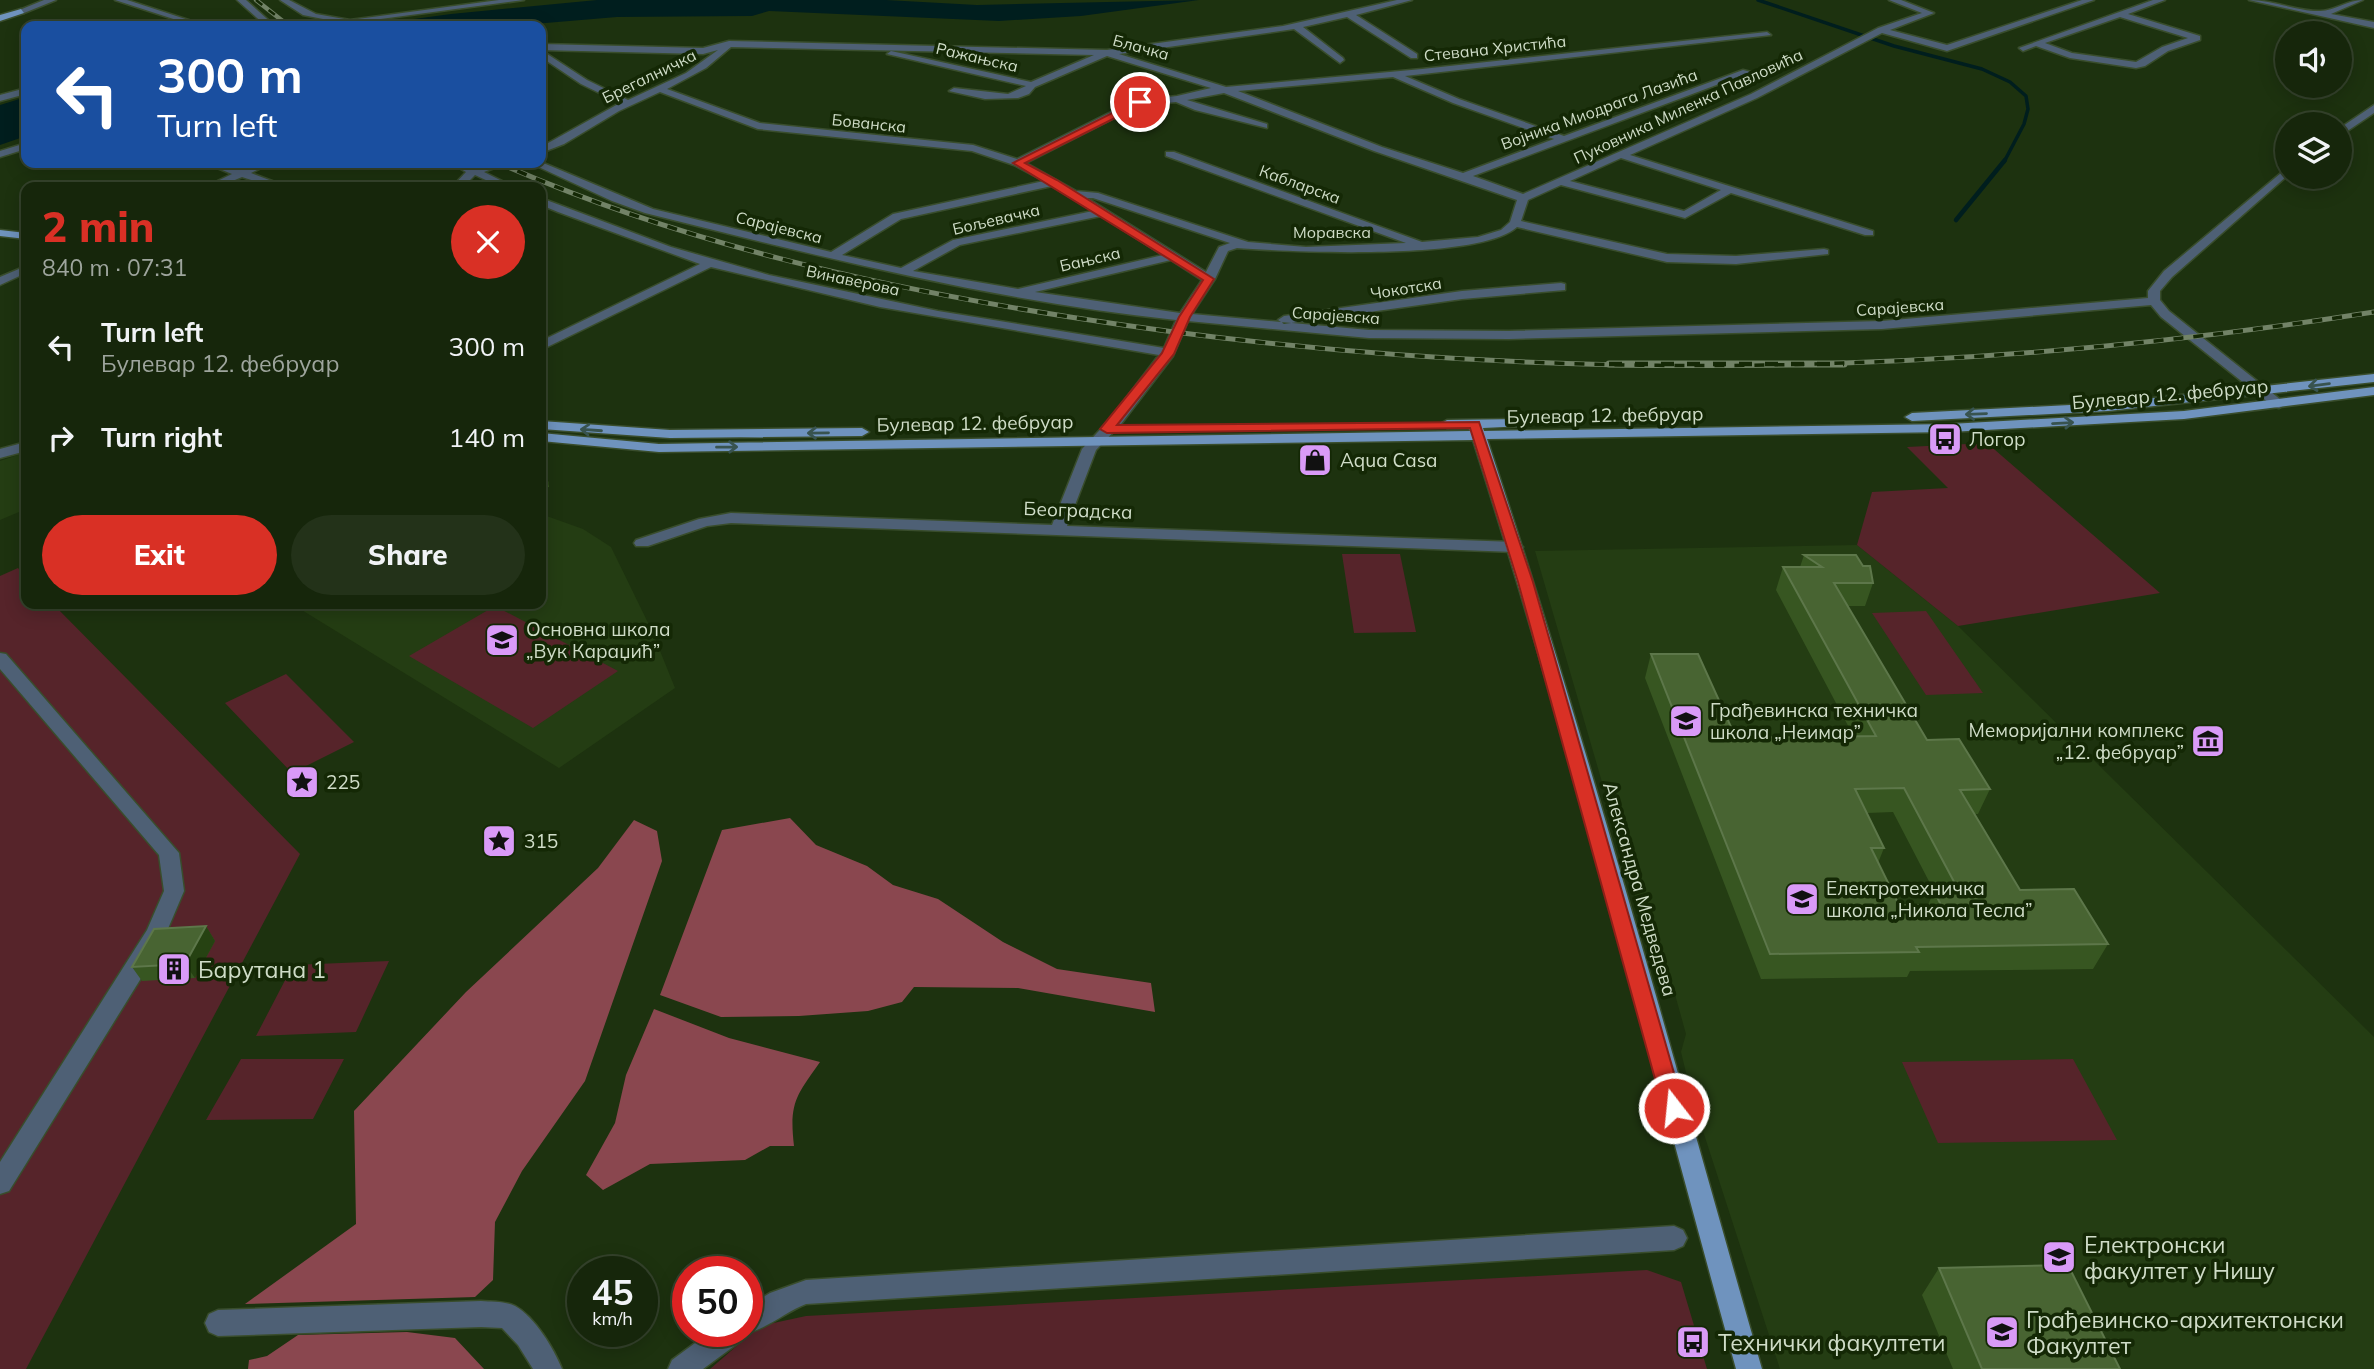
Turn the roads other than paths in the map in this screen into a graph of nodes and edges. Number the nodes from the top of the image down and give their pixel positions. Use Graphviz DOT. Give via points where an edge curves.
graph roads {
  1 [pos="52,0"];
  2 [pos="119,0"];
  3 [pos="241,0"];
  4 [pos="284,0"];
  5 [pos="425,0"];
  6 [pos="520,0"];
  7 [pos="1408,0"];
  8 [pos="1893,0"];
  9 [pos="2090,0"];
  10 [pos="2138,0"];
  11 [pos="2161,0"];
  12 [pos="2359,0"];
  13 [pos="2259,1"];
  14 [pos="2151,2"];
  15 [pos="11,4"];
  16 [pos="453,7"];
  17 [pos="21,11"];
  18 [pos="1349,14"];
  19 [pos="2322,14"];
  20 [pos="2118,15"];
  21 [pos="0,18"];
  22 [pos="187,21"];
  23 [pos="265,21"];
  24 [pos="353,21"];
  25 [pos="2374,25"];
  26 [pos="1296,26"];
  27 [pos="1881,30"];
  28 [pos="1767,35"];
  29 [pos="2035,43"];
  30 [pos="729,44"];
  31 [pos="894,46"];
  32 [pos="546,47"];
  33 [pos="2023,48"];
  34 [pos="1107,52"];
  35 [pos="546,56"];
  36 [pos="1414,56"];
  37 [pos="1340,60"];
  38 [pos="1746,72"];
  39 [pos="1395,75"];
  40 [pos="1032,85"];
  41 [pos="659,89"];
  42 [pos="1226,90"];
  43 [pos="954,91"];
  44 [pos="21,92"];
  45 [pos="0,98"];
  46 [pos="1177,99"];
  47 [pos="628,103"];
  48 [pos="2374,108"];
  49 [pos="2352,124"];
  50 [pos="1264,126"];
  51 [pos="1563,139"];
  52 [pos="21,148"];
  53 [pos="546,148"];
  54 [pos="0,154"];
  55 [pos="1170,154"];
  56 [pos="1621,155"];
  57 [pos="1018,163"];
  58 [pos="226,168"];
  59 [pos="254,168"];
  60 [pos="465,168"];
  61 [pos="485,168"];
  62 [pos="546,168"];
  63 [pos="472,172"];
  64 [pos="241,173"];
  65 [pos="1464,176"];
  66 [pos="2275,181"];
  67 [pos="221,182"];
  68 [pos="268,182"];
  69 [pos="462,182"];
  70 [pos="497,182"];
  71 [pos="1054,182"];
  72 [pos="1561,182"];
  73 [pos="1730,189"];
  74 [pos="1073,194"];
  75 [pos="1523,198"];
  76 [pos="546,203"];
  77 [pos="1102,213"];
  78 [pos="1515,223"];
  79 [pos="0,233"];
  80 [pos="1869,233"];
  81 [pos="21,235"];
  82 [pos="1420,244"];
  83 [pos="1246,245"];
  84 [pos="1824,252"];
  85 [pos="833,256"];
  86 [pos="1173,256"];
  87 [pos="710,263"];
  88 [pos="21,271"];
  89 [pos="902,272"];
  90 [pos="1209,279"];
  91 [pos="0,281"];
  92 [pos="1561,288"];
  93 [pos="1014,293"];
  94 [pos="2154,300"];
  95 [pos="1184,317"];
  96 [pos="1256,323"];
  97 [pos="546,344"];
  98 [pos="1168,354"];
  99 [pos="2374,378"];
  100 [pos="2374,391"];
  101 [pos="2264,392"];
  102 [pos="2279,404"];
  103 [pos="546,425"];
  104 [pos="1477,430"];
  105 [pos="1101,435"];
  106 [pos="546,438"];
  107 [pos="21,448"];
  108 [pos="0,454"];
  109 [pos="1059,528"];
  110 [pos="642,543"];
  111 [pos="1515,547"];
  112 [pos="0,658"];
  113 [pos="0,1183"];
  114 [pos="1674,1238"];
  115 [pos="763,1312"];
  116 [pos="218,1323"];
  117 [pos="711,1347"];
  118 [pos="550,1369"];
  119 [pos="681,1369"];
  120 [pos="1749,1369"];
  1 -- 17 [label="street"];
  2 -- 22 [label="street"];
  3 -- 23 [label="street"];
  4 -- 24 [label="street" via="303,14"];
  5 -- 16 [label="street"];
  6 -- 16 [label="street"];
  7 -- 18 [label="street"];
  8 -- 27 [label="street, Пуковника Миленка Павловића" via="1930,13"];
  9 -- 27 [label="street" via="1947,48"];
  10 -- 14 [label="street"];
  11 -- 14 [label="street"];
  12 -- 19 [label="street"];
  13 -- 19 [label="street"];
  14 -- 20 [label="street"];
  15 -- 17 [label="main road"];
  16 -- 24 [label="street"];
  17 -- 21 [label="main road"];
  18 -- 26 [label="street"];
  18 -- 36 [label="street"];
  19 -- 25 [label="street"];
  20 -- 29 [label="street"];
  20 -- 29 [label="street" via="2197,38 2136,65 2070,55"];
  26 -- 34 [label="street"];
  26 -- 37 [label="street"];
  27 -- 56 [label="street, Пуковника Миленка Павловића" via="1754,96"];
  28 -- 39 [label="street, Стевана Христића"];
  29 -- 33 [label="street"];
  30 -- 31 [label="street, Блачка"];
  30 -- 32 [label="street, Блачка" via="703,51"];
  30 -- 41 [label="street, Брегалничка" via="704,68"];
  31 -- 34 [label="street, Блачка"];
  31 -- 40 [label="street, Ражањска" via="886,52"];
  34 -- 40 [label="street, Ражањска"];
  34 -- 42 [label="street, Блачка"];
  35 -- 47 [label="street"];
  38 -- 51 [label="street, Војника Миодрага Лазића"];
  39 -- 42 [label="street, Стевана Христића"];
  39 -- 51 [label="street"];
  40 -- 43 [label="street" via="1013,96"];
  41 -- 47 [label="street, Брегалничка"];
  41 -- 57 [label="street, Бованска" via="758,126 973,149"];
  42 -- 46 [label="street, Стевана Христића"];
  42 -- 65 [label="street, Блачка" via="1378,149"];
  44 -- 45 [label="street"];
  46 -- 50 [label="street"];
  46 -- 57 [label="street, Стевана Христића" via="1136,103"];
  47 -- 53 [label="street, Брегалничка" via="563,143"];
  48 -- 49 [label="street"];
  51 -- 65 [label="street, Војника Миодрага Лазића"];
  52 -- 54 [label="street"];
  55 -- 82 [label="street, Кабларска"];
  56 -- 72 [label="street, Пуковника Миленка Павловића"];
  56 -- 73 [label="street"];
  57 -- 71 [label="street, Бованска"];
  58 -- 64 [label="street"];
  59 -- 64 [label="street"];
  60 -- 63 [label="street"];
  61 -- 63 [label="street"];
  62 -- 85 [label="street, Сарајевска" via="632,205"];
  63 -- 69 [label="street"];
  63 -- 70 [label="street"];
  64 -- 67 [label="street"];
  64 -- 68 [label="street"];
  65 -- 75 [label="street, Блачка"];
  66 -- 94 [label="street" via="2168,274 2154,291"];
  71 -- 74 [label="street, Бованска"];
  71 -- 85 [label="street" via="897,216"];
  72 -- 73 [label="street" via="1685,215"];
  72 -- 75 [label="street, Пуковника Миленка Павловића"];
  73 -- 80 [label="street"];
  74 -- 77 [label="street, Бованска"];
  74 -- 83 [label="street, Бованска" via="1094,195"];
  75 -- 78 [label="street"];
  76 -- 87 [label="street, Винаверова"];
  77 -- 86 [label="street, Бованска"];
  77 -- 89 [label="street, Бољевачка" via="957,242"];
  78 -- 82 [label="street, Моравска" via="1505,232 1479,240"];
  78 -- 84 [label="street" via="1667,258 1736,260"];
  79 -- 81 [label="main road"];
  82 -- 83 [label="street, Моравска" via="1306,250"];
  83 -- 90 [label="street" via="1223,249"];
  85 -- 89 [label="street, Сарајевска"];
  86 -- 90 [label="street, Бованска"];
  86 -- 93 [label="street, Бањска"];
  87 -- 97 [label="street"];
  87 -- 98 [label="street, Винаверова" via="972,321"];
  88 -- 91 [label="street"];
  89 -- 93 [label="street, Сарајевска"];
  90 -- 95 [label="street"];
  92 -- 96 [label="street, Чокотска" via="1462,295"];
  93 -- 95 [label="street, Сарајевска"];
  94 -- 96 [label="street, Сарајевска" via="1882,325 1650,333 1369,334"];
  94 -- 101 [label="street" via="2165,314"];
  95 -- 96 [label="street, Сарајевска"];
  95 -- 98 [label="street"];
  98 -- 105 [label="street"];
  99 -- 101 [label="main road, Булевар 12. фебруар, one-way"];
  100 -- 102 [label="main road, Булевар 12. фебруар"];
  101 -- 102 [label="street"];
  101 -- 104 [label="main road, Булевар 12. фебруар, one-way" via="2037,412"];
  104 -- 102 [label="main road, Булевар 12. фебруар, one-way" via="2014,426"];
  105 -- 103 [label="main road, Булевар 12. фебруар, one-way" via="670,434"];
  104 -- 105 [label="main road, Булевар 12. фебруар"];
  104 -- 111 [label="main road, Александра Медведева"];
  106 -- 105 [label="main road, Булевар 12. фебруар, one-way" via="659,447"];
  105 -- 109 [label="street" via="1089,449"];
  107 -- 108 [label="street"];
  109 -- 110 [label="street, Београдска" via="732,518 704,522"];
  109 -- 111 [label="street, Београдска"];
  111 -- 120 [label="main road, Александра Медведева"];
  112 -- 113 [label="street" via="169,853 174,891 140,961"];
  114 -- 115 [label="street" via="806,1292"];
  116 -- 118 [label="street" via="508,1315"];
  117 -- 119 [label="street"];
}
